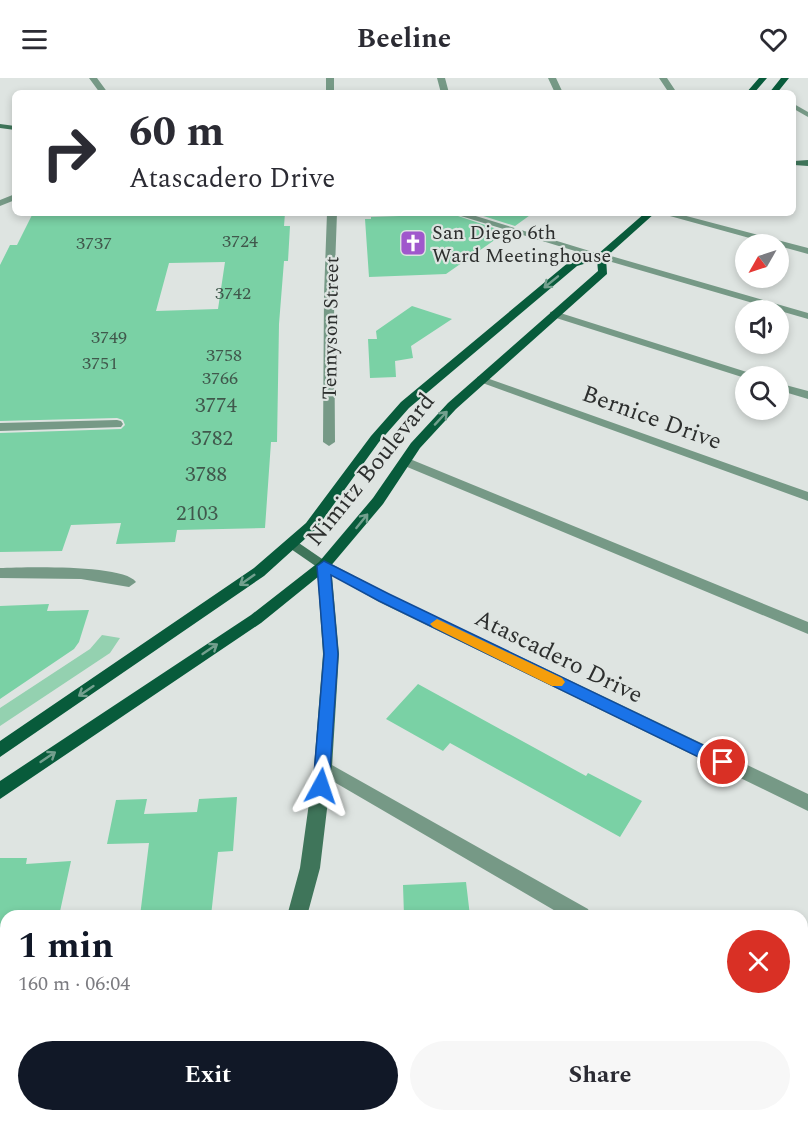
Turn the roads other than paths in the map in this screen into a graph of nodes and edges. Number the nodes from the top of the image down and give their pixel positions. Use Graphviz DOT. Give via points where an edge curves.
graph roads {
  1 [pos="763,78"];
  2 [pos="785,78"];
  3 [pos="753,90"];
  4 [pos="775,90"];
  5 [pos="332,216"];
  6 [pos="466,216"];
  7 [pos="647,216"];
  8 [pos="676,216"];
  9 [pos="808,250"];
  10 [pos="602,256"];
  11 [pos="554,314"];
  12 [pos="808,316"];
  13 [pos="735,372"];
  14 [pos="482,379"];
  15 [pos="789,390"];
  16 [pos="808,396"];
  17 [pos="117,424"];
  18 [pos="0,427"];
  19 [pos="329,442"];
  20 [pos="405,461"];
  21 [pos="808,497"];
  22 [pos="293,544"];
  23 [pos="324,566"];
  24 [pos="0,573"];
  25 [pos="129,582"];
  26 [pos="808,628"];
  27 [pos="0,750"];
  28 [pos="323,767"];
  29 [pos="0,791"];
  30 [pos="808,803"];
  31 [pos="299,910"];
  32 [pos="571,910"];
  1 -- 3 [label="main road"];
  2 -- 4 [label="main road"];
  5 -- 19 [label="street, Tennyson Street"];
  6 -- 10 [label="street"];
  7 -- 10 [label="main road, Nimitz Boulevard"];
  8 -- 9 [label="street"];
  10 -- 11 [label="main road, Nimitz Boulevard" via="603,272"];
  10 -- 12 [label="street"];
  10 -- 22 [label="main road, Nimitz Boulevard, one-way" via="573,264 405,405"];
  11 -- 13 [label="street"];
  11 -- 14 [label="main road, Nimitz Boulevard"];
  20 -- 14 [label="main road, Nimitz Boulevard, one-way" via="428,431"];
  14 -- 21 [label="street, Bernice Drive"];
  15 -- 16 [label="street"];
  17 -- 18 [label="street"];
  23 -- 20 [label="main road, Nimitz Boulevard, one-way" via="362,522"];
  20 -- 26 [label="street"];
  22 -- 23 [label="main road, Atascadero Drive"];
  22 -- 27 [label="main road, Nimitz Boulevard, one-way" via="259,572"];
  23 -- 28 [label="main road" via="331,654"];
  29 -- 23 [label="main road, Nimitz Boulevard, one-way" via="256,619"];
  23 -- 30 [label="street, Atascadero Drive"];
  24 -- 25 [label="street" via="80,573"];
  28 -- 31 [label="main road" via="310,868"];
  28 -- 32 [label="street"];
}
